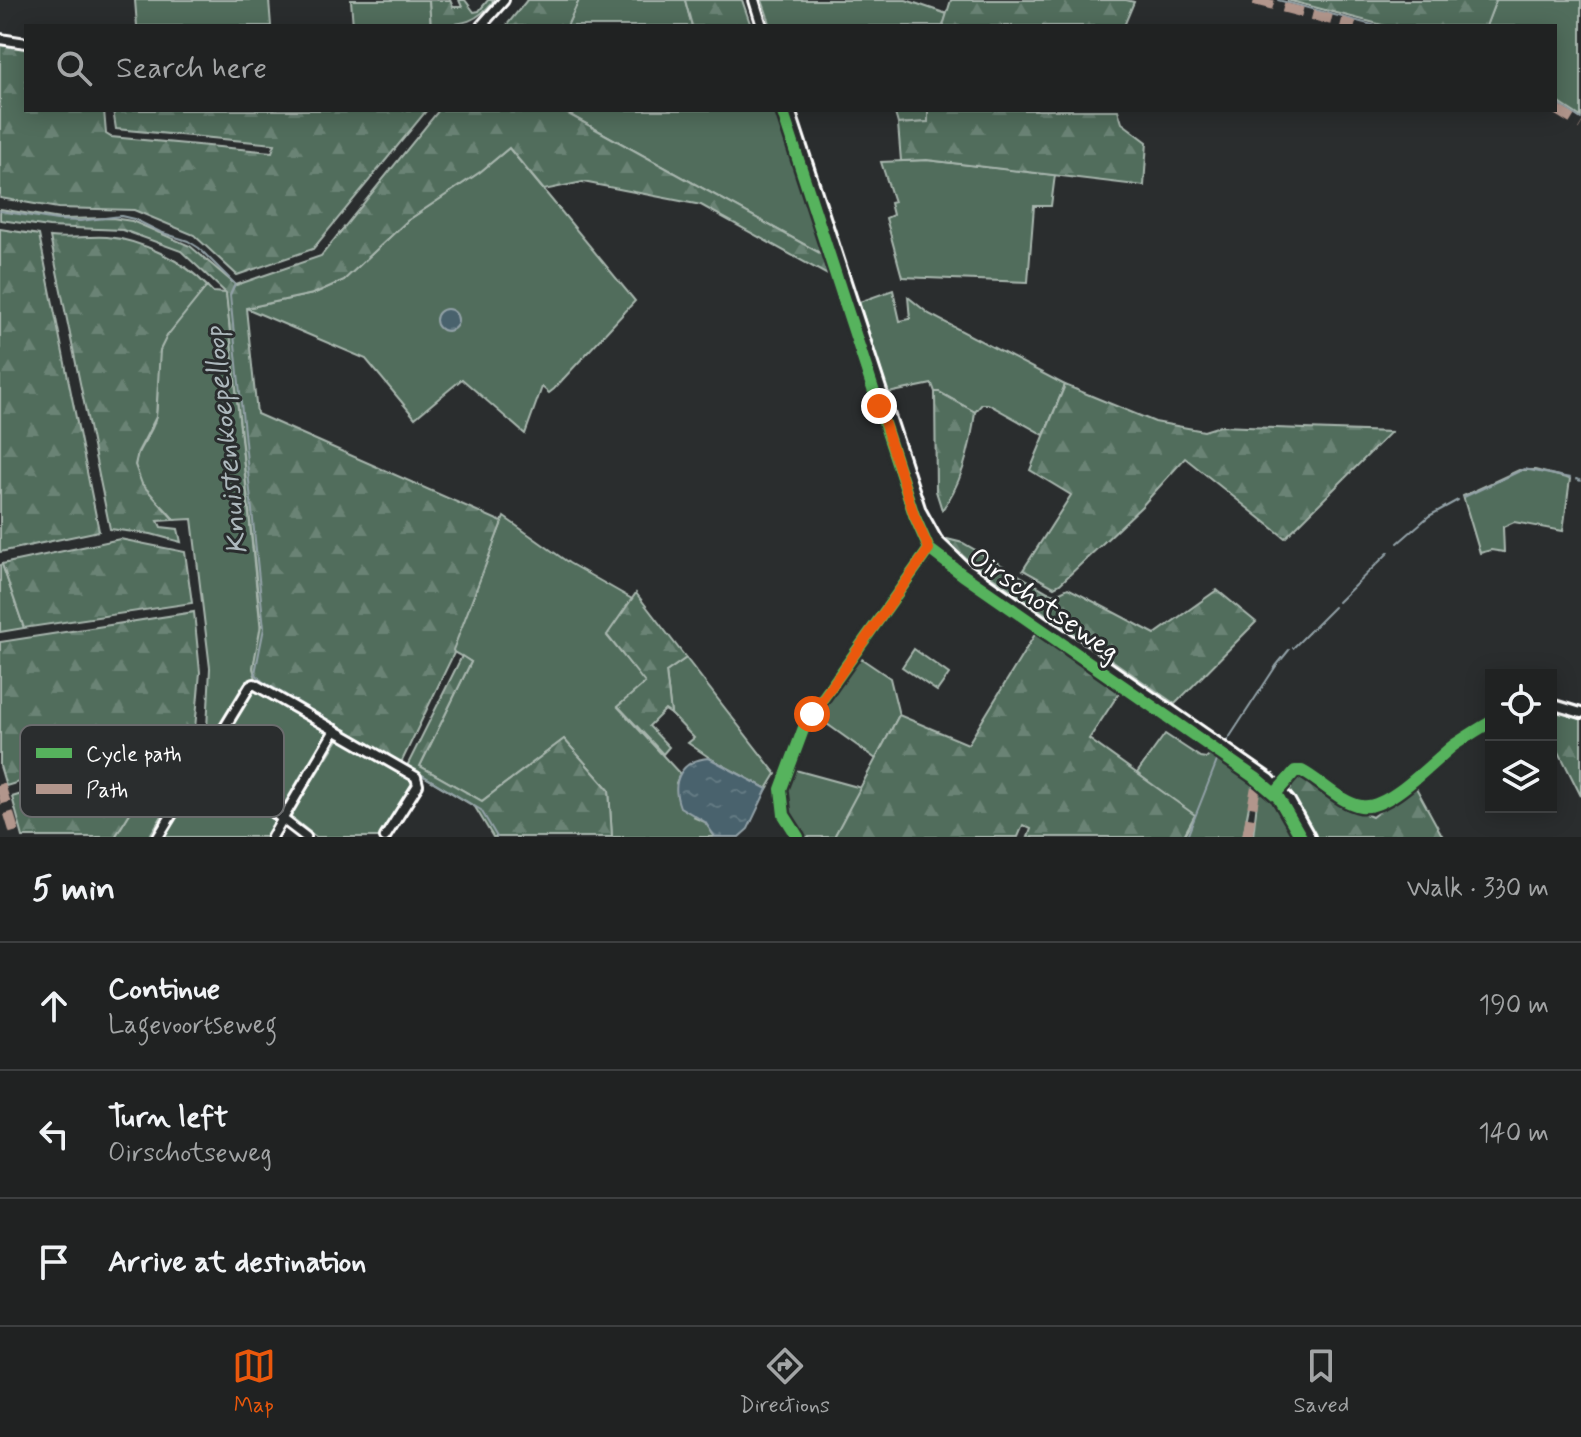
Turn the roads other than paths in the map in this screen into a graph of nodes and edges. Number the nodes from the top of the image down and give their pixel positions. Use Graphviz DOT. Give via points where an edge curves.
graph roads {
  1 [pos="504,0"];
  2 [pos="754,0"];
  3 [pos="483,24"];
  4 [pos="761,24"];
  5 [pos="0,39"];
  6 [pos="24,43"];
  7 [pos="791,112"];
  8 [pos="937,540"];
  9 [pos="1557,706"];
  10 [pos="1581,713"];
  11 [pos="226,725"];
  12 [pos="1485,726"];
  13 [pos="335,730"];
  14 [pos="1280,788"];
  15 [pos="284,816"];
  16 [pos="170,817"];
  17 [pos="279,817"];
  18 [pos="282,819"];
  19 [pos="158,837"];
  20 [pos="272,837"];
  21 [pos="306,837"];
  22 [pos="385,837"];
  23 [pos="798,837"];
  24 [pos="1310,837"];
  1 -- 3 [label="street"];
  2 -- 4 [label="street"];
  5 -- 6 [label="street"];
  7 -- 8 [label="street, Oirschotseweg" via="921,511"];
  8 -- 14 [label="street, Oirschotseweg" via="965,567"];
  8 -- 23 [label="street" via="806,722 781,789 784,815"];
  9 -- 10 [label="street"];
  11 -- 13 [label="street" via="254,684"];
  12 -- 14 [label="street" via="1378,805 1351,803 1302,771 1295,771"];
  13 -- 15 [label="street"];
  13 -- 22 [label="street" via="418,781"];
  14 -- 24 [label="street, Oirschotseweg"];
  16 -- 19 [label="street"];
  17 -- 18 [label="street"];
  18 -- 20 [label="street"];
  18 -- 21 [label="street"];
}
